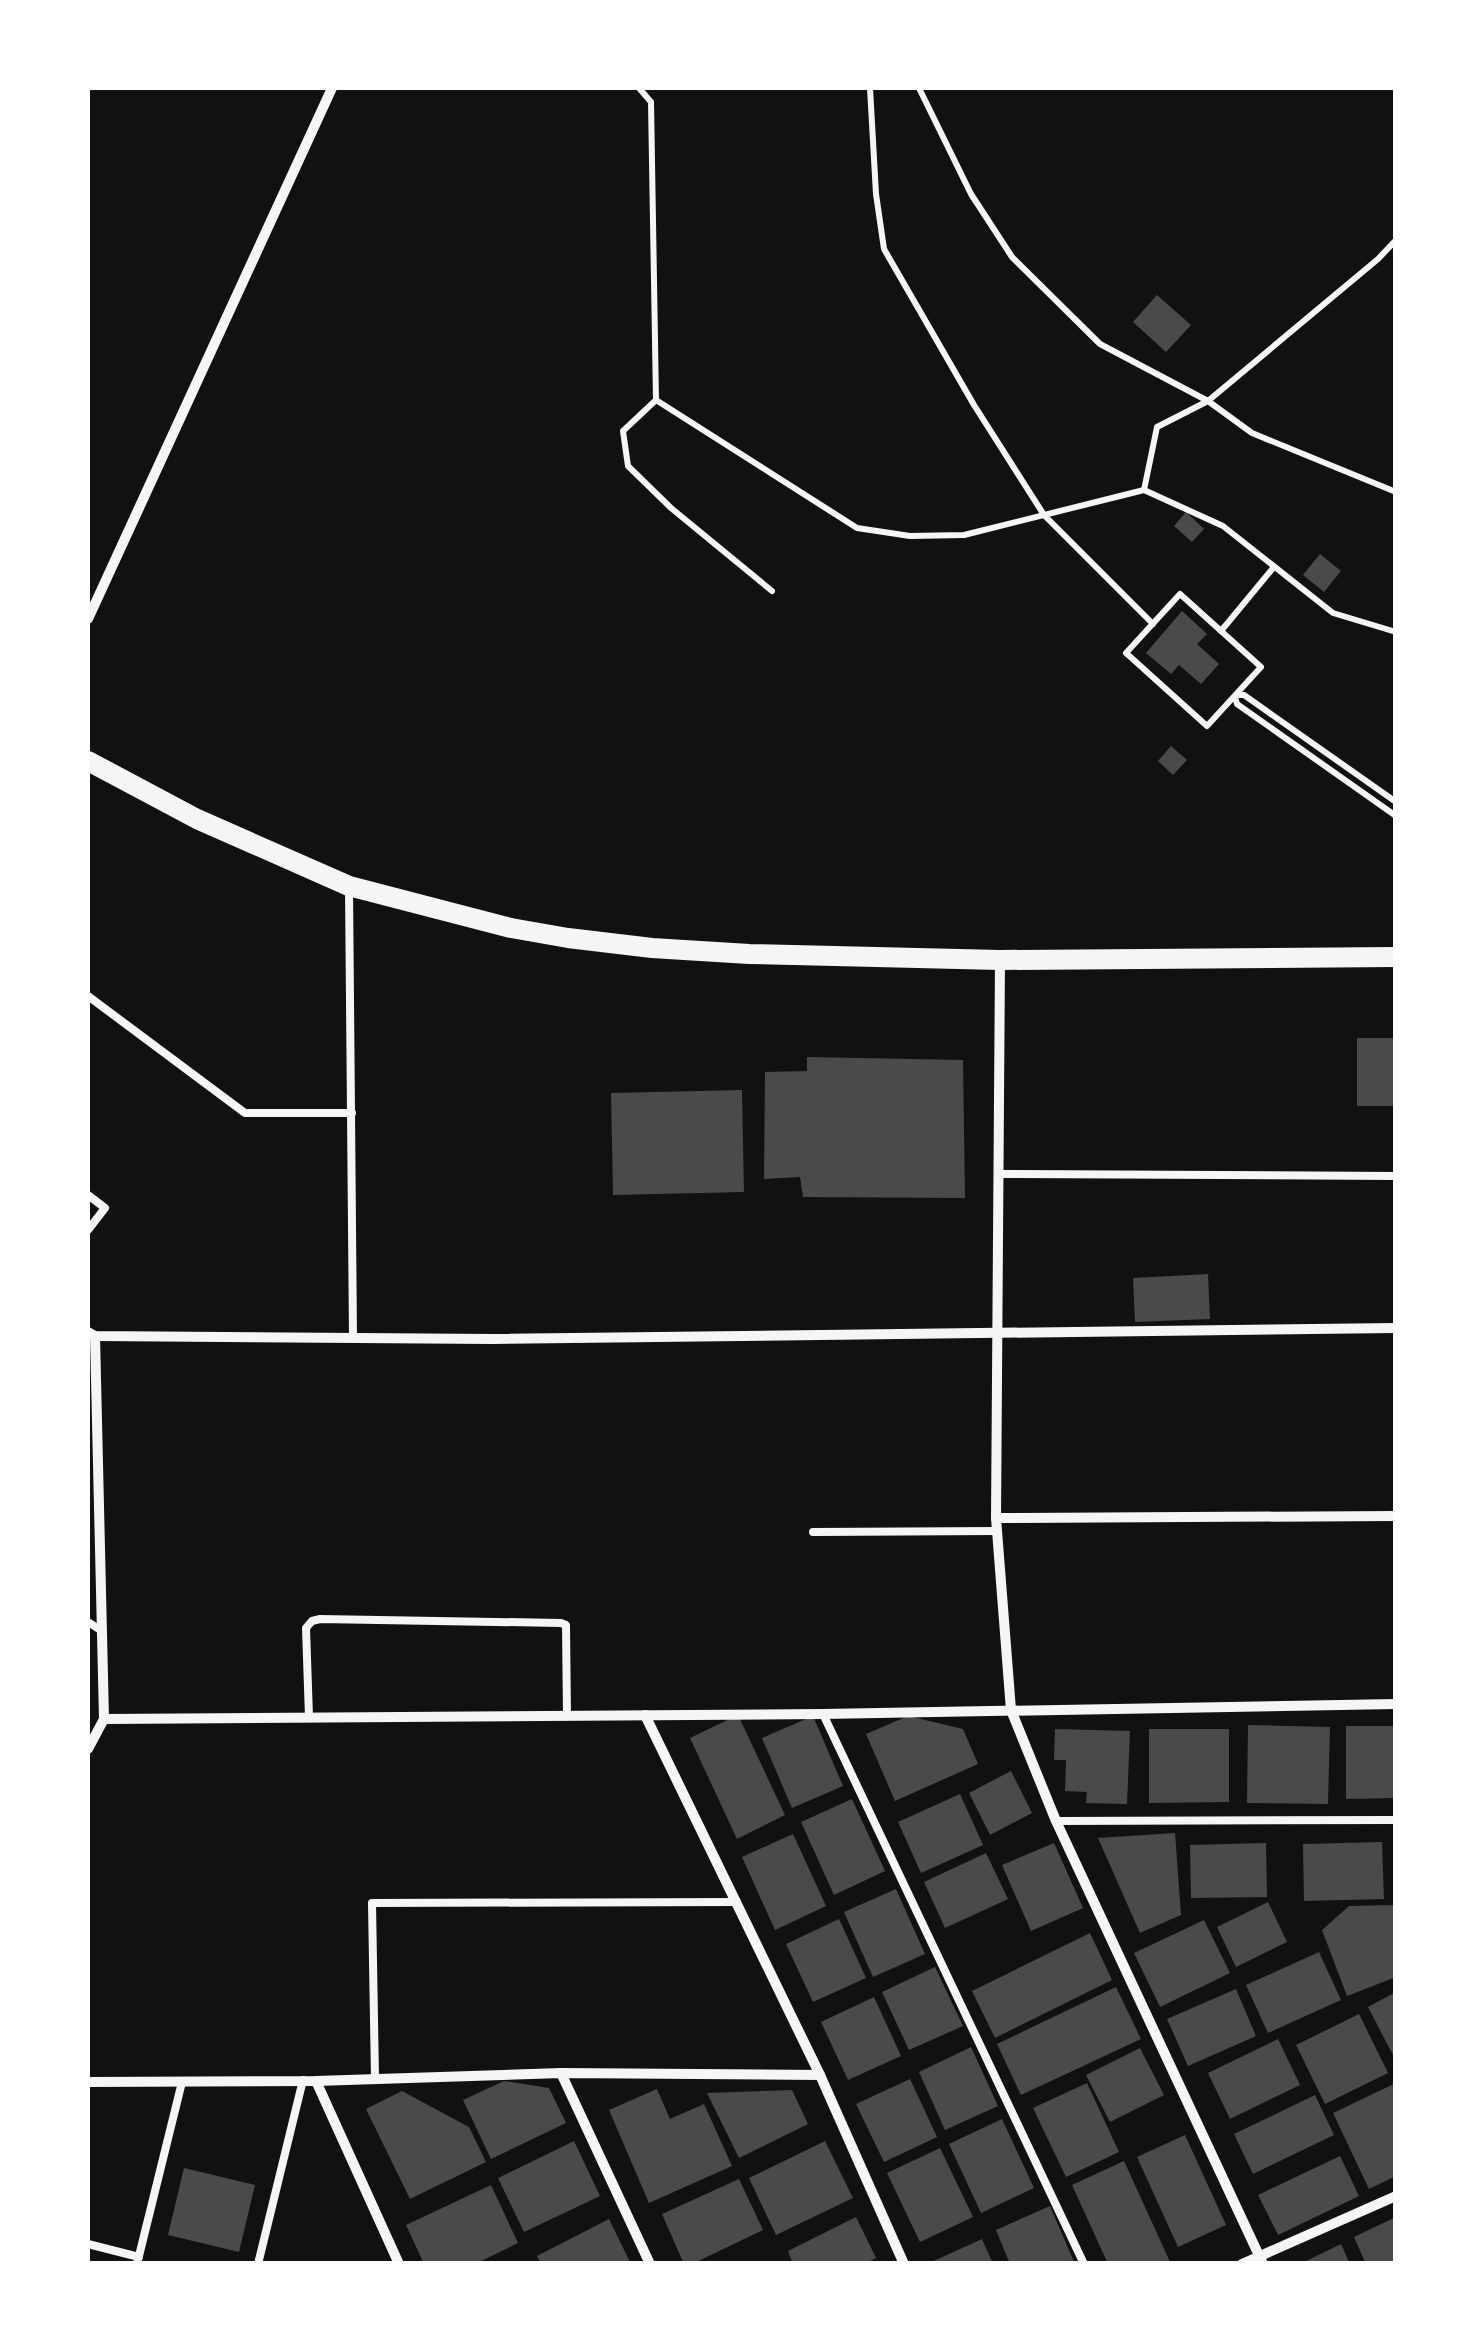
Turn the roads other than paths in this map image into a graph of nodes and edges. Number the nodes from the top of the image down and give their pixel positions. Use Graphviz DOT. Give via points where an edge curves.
graph roads {
  1 [pos="332,88"];
  2 [pos="88,619"];
  3 [pos="88,761"];
  4 [pos="350,886"];
  5 [pos="1396,957"];
  6 [pos="1000,960"];
  7 [pos="88,996"];
  8 [pos="352,1112"];
  9 [pos="1000,1174"];
  10 [pos="1396,1176"];
  11 [pos="88,1195"];
  12 [pos="88,1230"];
  13 [pos="1396,1328"];
  14 [pos="91,1334"];
  15 [pos="997,1334"];
  16 [pos="353,1338"];
  17 [pos="1396,1516"];
  18 [pos="996,1518"];
  19 [pos="997,1531"];
  20 [pos="813,1532"];
  21 [pos="88,1622"];
  22 [pos="102,1631"];
  23 [pos="1396,1704"];
  24 [pos="1011,1710"];
  25 [pos="823,1714"];
  26 [pos="645,1715"];
  27 [pos="567,1716"];
  28 [pos="309,1717"];
  29 [pos="104,1719"];
  30 [pos="88,1748"];
  31 [pos="1396,1820"];
  32 [pos="1056,1821"];
  33 [pos="737,1902"];
  34 [pos="561,2073"];
  35 [pos="820,2075"];
  36 [pos="375,2078"];
  37 [pos="303,2080"];
  38 [pos="316,2081"];
  39 [pos="88,2082"];
  40 [pos="182,2082"];
  41 [pos="1396,2196"];
  42 [pos="88,2244"];
  43 [pos="138,2260"];
  44 [pos="1262,2260"];
  45 [pos="258,2264"];
  46 [pos="399,2264"];
  47 [pos="650,2264"];
  48 [pos="904,2264"];
  49 [pos="1084,2264"];
  50 [pos="1242,2264"];
  1 -- 2 [label="street"];
  3 -- 4 [label="main road" via="197,820"];
  4 -- 6 [label="main road" via="511,928 652,948"];
  4 -- 8 [label="lane"];
  5 -- 6 [label="main road"];
  6 -- 9 [label="street"];
  7 -- 8 [label="lane" via="245,1113"];
  8 -- 16 [label="lane"];
  9 -- 10 [label="lane"];
  9 -- 15 [label="street"];
  11 -- 12 [label="lane" via="105,1208"];
  13 -- 15 [label="street"];
  14 -- 16 [label="street"];
  14 -- 22 [label="street"];
  15 -- 16 [label="street"];
  15 -- 18 [label="street"];
  17 -- 18 [label="street"];
  18 -- 19 [label="street"];
  19 -- 20 [label="lane"];
  19 -- 24 [label="street"];
  21 -- 22 [label="lane"];
  22 -- 29 [label="street"];
  23 -- 24 [label="street"];
  24 -- 25 [label="street"];
  24 -- 32 [label="street"];
  25 -- 26 [label="street"];
  25 -- 49 [label="lane"];
  26 -- 27 [label="street"];
  26 -- 33 [label="street"];
  27 -- 28 [label="street"];
  27 -- 28 [label="lane" via="567,1632 561,1623 320,1619 306,1628"];
  28 -- 29 [label="street"];
  29 -- 30 [label="street"];
  31 -- 32 [label="lane"];
  32 -- 44 [label="street"];
  33 -- 35 [label="street"];
  33 -- 36 [label="lane" via="372,1903"];
  34 -- 35 [label="street"];
  34 -- 36 [label="street"];
  34 -- 47 [label="street"];
  35 -- 48 [label="street"];
  36 -- 38 [label="street"];
  37 -- 38 [label="street"];
  37 -- 40 [label="street"];
  37 -- 45 [label="lane"];
  38 -- 46 [label="street"];
  39 -- 40 [label="street"];
  40 -- 43 [label="lane"];
  41 -- 44 [label="street"];
  42 -- 43 [label="lane"];
  44 -- 50 [label="street"];
}
